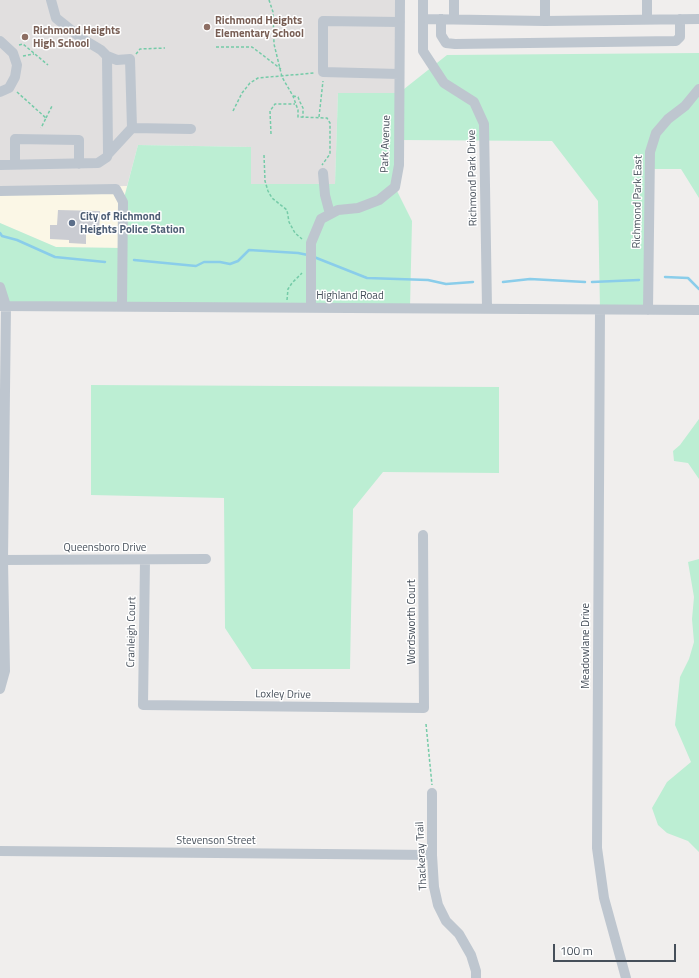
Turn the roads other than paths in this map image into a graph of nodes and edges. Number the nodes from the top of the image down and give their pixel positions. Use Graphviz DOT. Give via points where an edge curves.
graph roads {
  1 [pos="51,0"];
  2 [pos="400,0"];
  3 [pos="423,0"];
  4 [pos="454,0"];
  5 [pos="545,0"];
  6 [pos="647,0"];
  7 [pos="454,18"];
  8 [pos="423,19"];
  9 [pos="441,19"];
  10 [pos="647,19"];
  11 [pos="680,19"];
  12 [pos="699,19"];
  13 [pos="544,20"];
  14 [pos="400,22"];
  15 [pos="0,41"];
  16 [pos="107,56"];
  17 [pos="399,74"];
  18 [pos="699,89"];
  19 [pos="0,92"];
  20 [pos="132,128"];
  21 [pos="191,129"];
  22 [pos="108,154"];
  23 [pos="15,164"];
  24 [pos="79,164"];
  25 [pos="0,165"];
  26 [pos="323,173"];
  27 [pos="0,191"];
  28 [pos="330,214"];
  29 [pos="0,287"];
  30 [pos="3,306"];
  31 [pos="122,306"];
  32 [pos="311,308"];
  33 [pos="487,308"];
  34 [pos="600,310"];
  35 [pos="648,310"];
  36 [pos="699,310"];
  37 [pos="424,535"];
  38 [pos="4,560"];
  39 [pos="145,560"];
  40 [pos="206,560"];
  41 [pos="0,689"];
  42 [pos="143,705"];
  43 [pos="424,708"];
  44 [pos="432,793"];
  45 [pos="0,851"];
  46 [pos="432,855"];
  47 [pos="476,978"];
  48 [pos="626,978"];
  1 -- 16 [label="street" via="56,18"];
  2 -- 14 [label="street, Park Avenue"];
  3 -- 8 [label="street, Richmond Park Drive"];
  4 -- 7 [label="street"];
  5 -- 13 [label="street"];
  6 -- 10 [label="street"];
  7 -- 9 [label="street"];
  7 -- 13 [label="street"];
  8 -- 9 [label="street"];
  8 -- 33 [label="street, Richmond Park Drive" via="423,50 444,83 474,102 484,124"];
  9 -- 11 [label="street" via="441,35 446,43 455,44 676,41 680,37"];
  10 -- 11 [label="street"];
  10 -- 13 [label="street"];
  11 -- 12 [label="street"];
  14 -- 17 [label="street, Park Avenue"];
  14 -- 17 [label="street" via="323,20 323,72"];
  15 -- 19 [label="street" via="13,53 17,66 15,78 9,88"];
  16 -- 20 [label="street" via="117,60 130,59"];
  16 -- 22 [label="street"];
  17 -- 28 [label="street, Park Avenue" via="399,165 395,187 380,200"];
  18 -- 35 [label="street, Richmond Park East" via="685,106 656,132 650,152"];
  20 -- 21 [label="street"];
  20 -- 22 [label="street"];
  22 -- 24 [label="street" via="98,163"];
  23 -- 24 [label="street"];
  23 -- 24 [label="street" via="15,140 79,140"];
  23 -- 25 [label="street"];
  26 -- 28 [label="street"];
  27 -- 31 [label="street" via="116,189 123,202"];
  28 -- 32 [label="street" via="321,219 308,243 307,270"];
  29 -- 30 [label="street"];
  30 -- 31 [label="street, Highland Road"];
  30 -- 38 [label="street"];
  31 -- 32 [label="street, Highland Road"];
  32 -- 33 [label="street, Highland Road"];
  33 -- 34 [label="street, Highland Road"];
  34 -- 35 [label="street, Highland Road"];
  34 -- 48 [label="street, Meadowlane Drive" via="597,848 604,898"];
  35 -- 36 [label="street, Highland Road"];
  37 -- 43 [label="street, Wordsworth Court"];
  38 -- 39 [label="street, Queensboro Drive"];
  38 -- 41 [label="street" via="5,671"];
  39 -- 40 [label="street, Queensboro Drive"];
  39 -- 42 [label="street, Cranleigh Court"];
  42 -- 43 [label="street, Loxley Drive"];
  44 -- 46 [label="street, Thackeray Trail"];
  45 -- 46 [label="street, Stevenson Street"];
  46 -- 47 [label="street, Thackeray Trail" via="438,905 446,921 459,934 471,955"];
}
